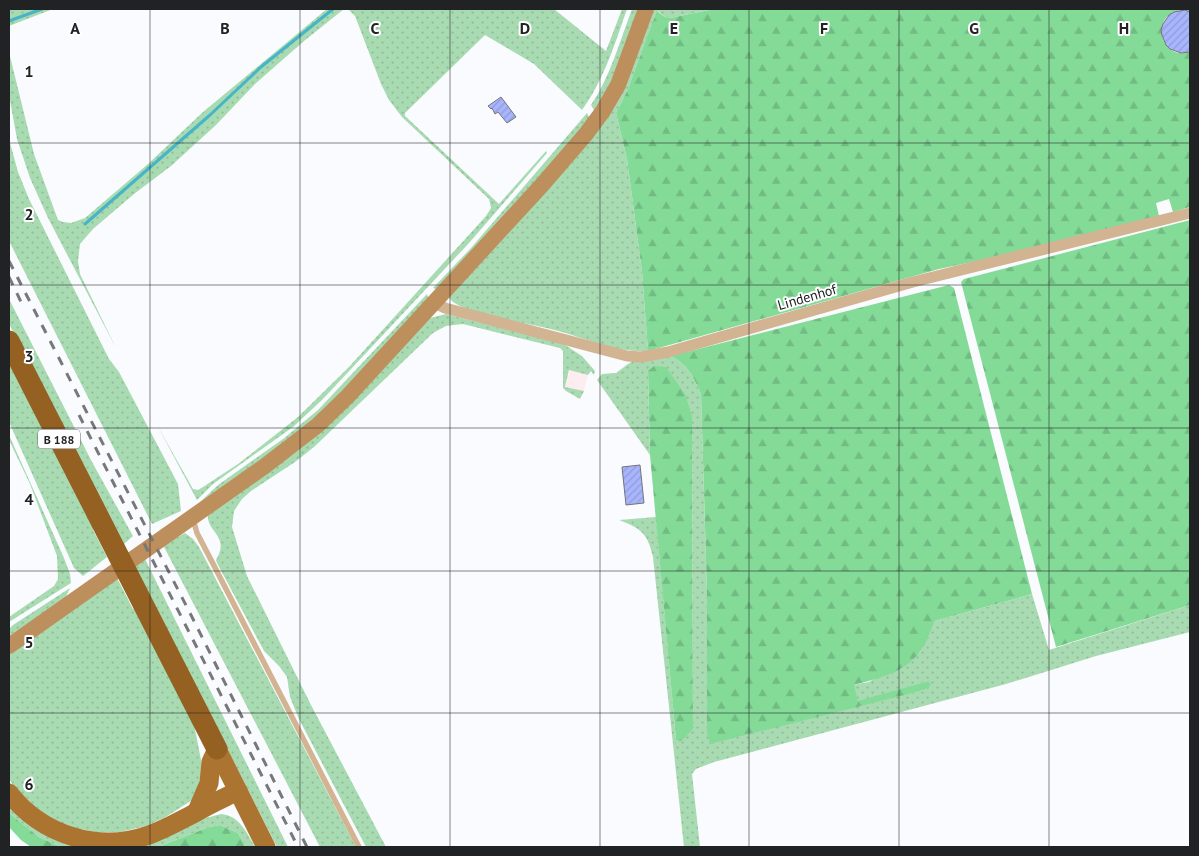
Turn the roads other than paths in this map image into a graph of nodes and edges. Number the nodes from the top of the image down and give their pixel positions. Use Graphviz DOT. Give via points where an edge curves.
graph roads {
  1 [pos="646,9"];
  2 [pos="1190,213"];
  3 [pos="434,302"];
  4 [pos="9,341"];
  5 [pos="193,517"];
  6 [pos="9,646"];
  7 [pos="216,749"];
  8 [pos="238,791"];
  9 [pos="9,793"];
  10 [pos="197,811"];
  11 [pos="266,847"];
  12 [pos="359,847"];
  1 -- 3 [label="main road" via="618,84 603,111 562,163"];
  2 -- 3 [label="street, Lindenhof" via="913,282 641,357 445,308"];
  3 -- 5 [label="main road" via="318,425"];
  4 -- 7 [label="highway, B 188"];
  5 -- 6 [label="main road"];
  5 -- 12 [label="lane" via="197,533"];
  7 -- 8 [label="main road, B 188"];
  7 -- 10 [label="main road" via="210,762 209,783"];
  8 -- 10 [label="main road"];
  8 -- 11 [label="main road, B 188"];
  9 -- 10 [label="main road" via="47,826 99,842 139,838"];
}
